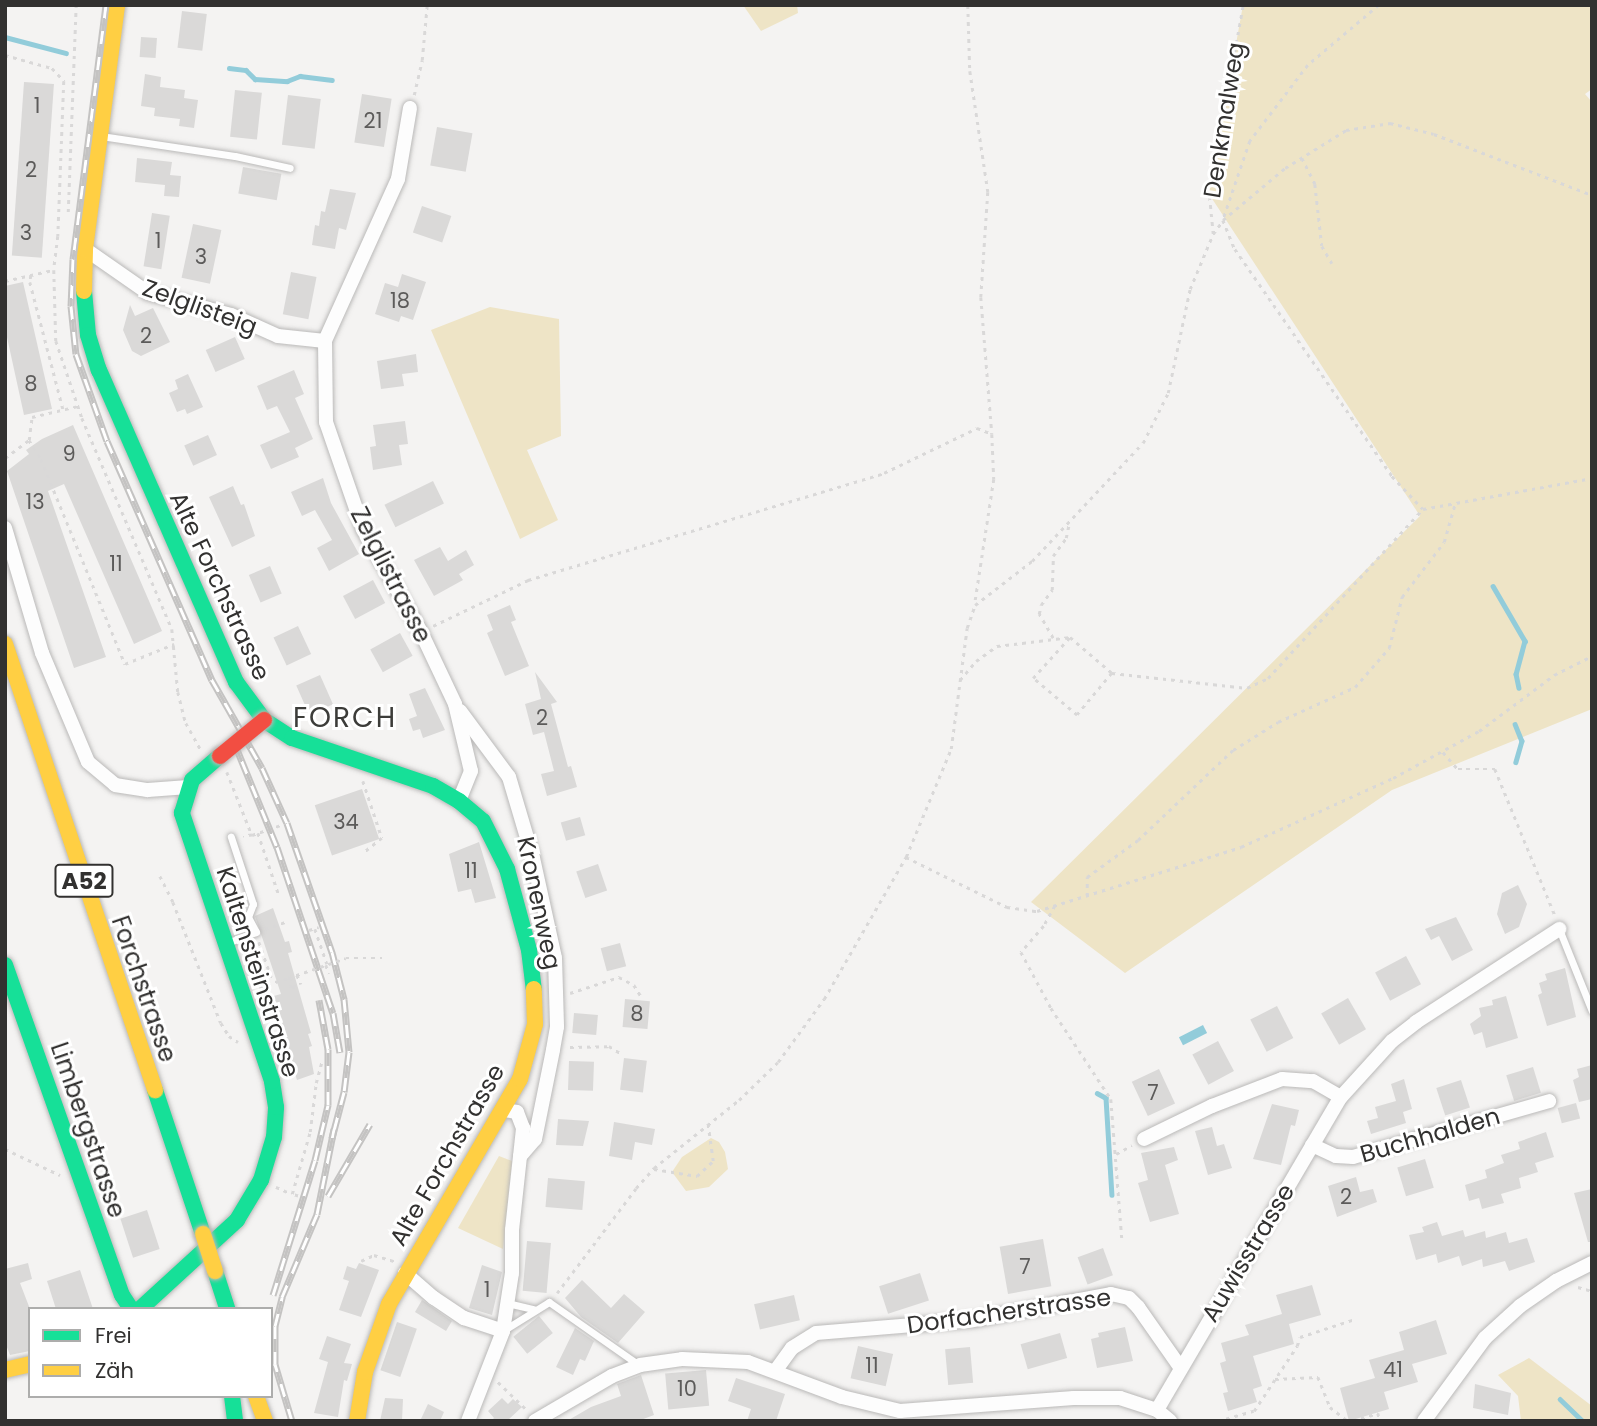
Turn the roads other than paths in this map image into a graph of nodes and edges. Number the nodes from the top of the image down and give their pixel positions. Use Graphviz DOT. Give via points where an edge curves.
graph roads {
  1 [pos="117,5"];
  2 [pos="411,108"];
  3 [pos="100,136"];
  4 [pos="290,169"];
  5 [pos="85,249"];
  6 [pos="325,341"];
  7 [pos="5,528"];
  8 [pos="5,644"];
  9 [pos="5,680"];
  10 [pos="455,704"];
  11 [pos="264,720"];
  12 [pos="188,787"];
  13 [pos="459,801"];
  14 [pos="231,837"];
  15 [pos="1559,929"];
  16 [pos="226,943"];
  17 [pos="5,965"];
  18 [pos="1592,1011"];
  19 [pos="1341,1097"];
  20 [pos="1549,1101"];
  21 [pos="505,1110"];
  22 [pos="1144,1139"];
  23 [pos="1312,1144"];
  24 [pos="520,1156"];
  25 [pos="198,1239"];
  26 [pos="1592,1263"];
  27 [pos="402,1268"];
  28 [pos="210,1274"];
  29 [pos="507,1303"];
  30 [pos="130,1307"];
  31 [pos="142,1307"];
  32 [pos="215,1307"];
  33 [pos="226,1307"];
  34 [pos="534,1309"];
  35 [pos="503,1331"];
  36 [pos="28,1364"];
  37 [pos="640,1365"];
  38 [pos="1180,1367"];
  39 [pos="5,1370"];
  40 [pos="776,1370"];
  41 [pos="232,1398"];
  42 [pos="241,1398"];
  43 [pos="254,1398"];
  44 [pos="255,1398"];
  45 [pos="1157,1410"];
  46 [pos="536,1420"];
  47 [pos="1426,1420"];
  48 [pos="235,1421"];
  49 [pos="247,1421"];
  50 [pos="258,1421"];
  51 [pos="265,1421"];
  52 [pos="357,1421"];
  53 [pos="468,1421"];
  54 [pos="1170,1421"];
  1 -- 3 [label="main road, Alte Forchstrasse"];
  2 -- 6 [label="street, Zelglistrasse" via="398,179"];
  3 -- 4 [label="lane"];
  3 -- 5 [label="main road, Alte Forchstrasse"];
  5 -- 6 [label="street, Zelglisteig" via="148,293 231,316 278,336"];
  5 -- 11 [label="main road, Alte Forchstrasse" via="84,301 99,370 222,653 236,682"];
  6 -- 10 [label="street, Zelglistrasse" via="326,422 363,529"];
  7 -- 12 [label="street" via="42,653 88,762 115,785 148,790"];
  8 -- 25 [label="main road, Forchstrasse / A52"];
  9 -- 25 [label="main road, Forchstrasse / A52"];
  10 -- 13 [label="street, Zelglistrasse" via="471,771"];
  10 -- 24 [label="street, Kronenweg" via="509,777 555,958 553,1050 535,1139"];
  11 -- 12 [label="main road, bridge"];
  11 -- 13 [label="main road, Alte Forchstrasse" via="292,738 433,786"];
  12 -- 16 [label="main road, Kaltensteinstrasse" via="182,813"];
  13 -- 21 [label="main road, Alte Forchstrasse" via="483,821 506,869 529,950 535,1024 520,1079"];
  14 -- 16 [label="lane" via="253,904 248,917 256,932"];
  15 -- 18 [label="lane"];
  15 -- 19 [label="street, Auwisstrasse" via="1416,1022 1392,1041"];
  16 -- 31 [label="main road, Kaltensteinstrasse" via="272,1081 276,1107 269,1162 237,1220"];
  17 -- 30 [label="main road, Limbergstrasse"];
  19 -- 22 [label="street" via="1313,1081 1282,1079"];
  19 -- 23 [label="street, Auwisstrasse"];
  20 -- 23 [label="street, Buchhalden" via="1353,1157 1336,1156"];
  21 -- 24 [label="street, Kronenweg" via="517,1112 522,1119"];
  21 -- 27 [label="main road, Alte Forchstrasse"];
  23 -- 38 [label="street, Auwisstrasse"];
  24 -- 29 [label="street, Kronenweg"];
  25 -- 28 [label="main road, Forchstrasse / A52, bridge"];
  26 -- 47 [label="street" via="1520,1306 1485,1338"];
  27 -- 35 [label="street" via="464,1318"];
  27 -- 52 [label="main road, Alte Forchstrasse" via="365,1371"];
  28 -- 32 [label="main road, Forchstrasse / A52"];
  28 -- 33 [label="main road, Forchstrasse / A52"];
  29 -- 34 [label="lane"];
  29 -- 35 [label="street, Kronenweg"];
  34 -- 35 [label="lane"];
  34 -- 37 [label="lane" via="549,1302"];
  35 -- 53 [label="street, Kronenweg"];
  36 -- 39 [label="main road"];
  37 -- 40 [label="street" via="682,1359 748,1362"];
  37 -- 46 [label="street" via="583,1390"];
  38 -- 40 [label="street, Dorfacherstrasse" via="1138,1307 1129,1298 1111,1294 973,1320 816,1333 792,1348"];
  38 -- 45 [label="street, Auwisstrasse"];
  40 -- 45 [label="street" via="842,1397 900,1411 1074,1398 1120,1398"];
  41 -- 48 [label="main road"];
  42 -- 49 [label="main road"];
  43 -- 50 [label="main road"];
  44 -- 51 [label="main road"];
  45 -- 54 [label="street"];
}
